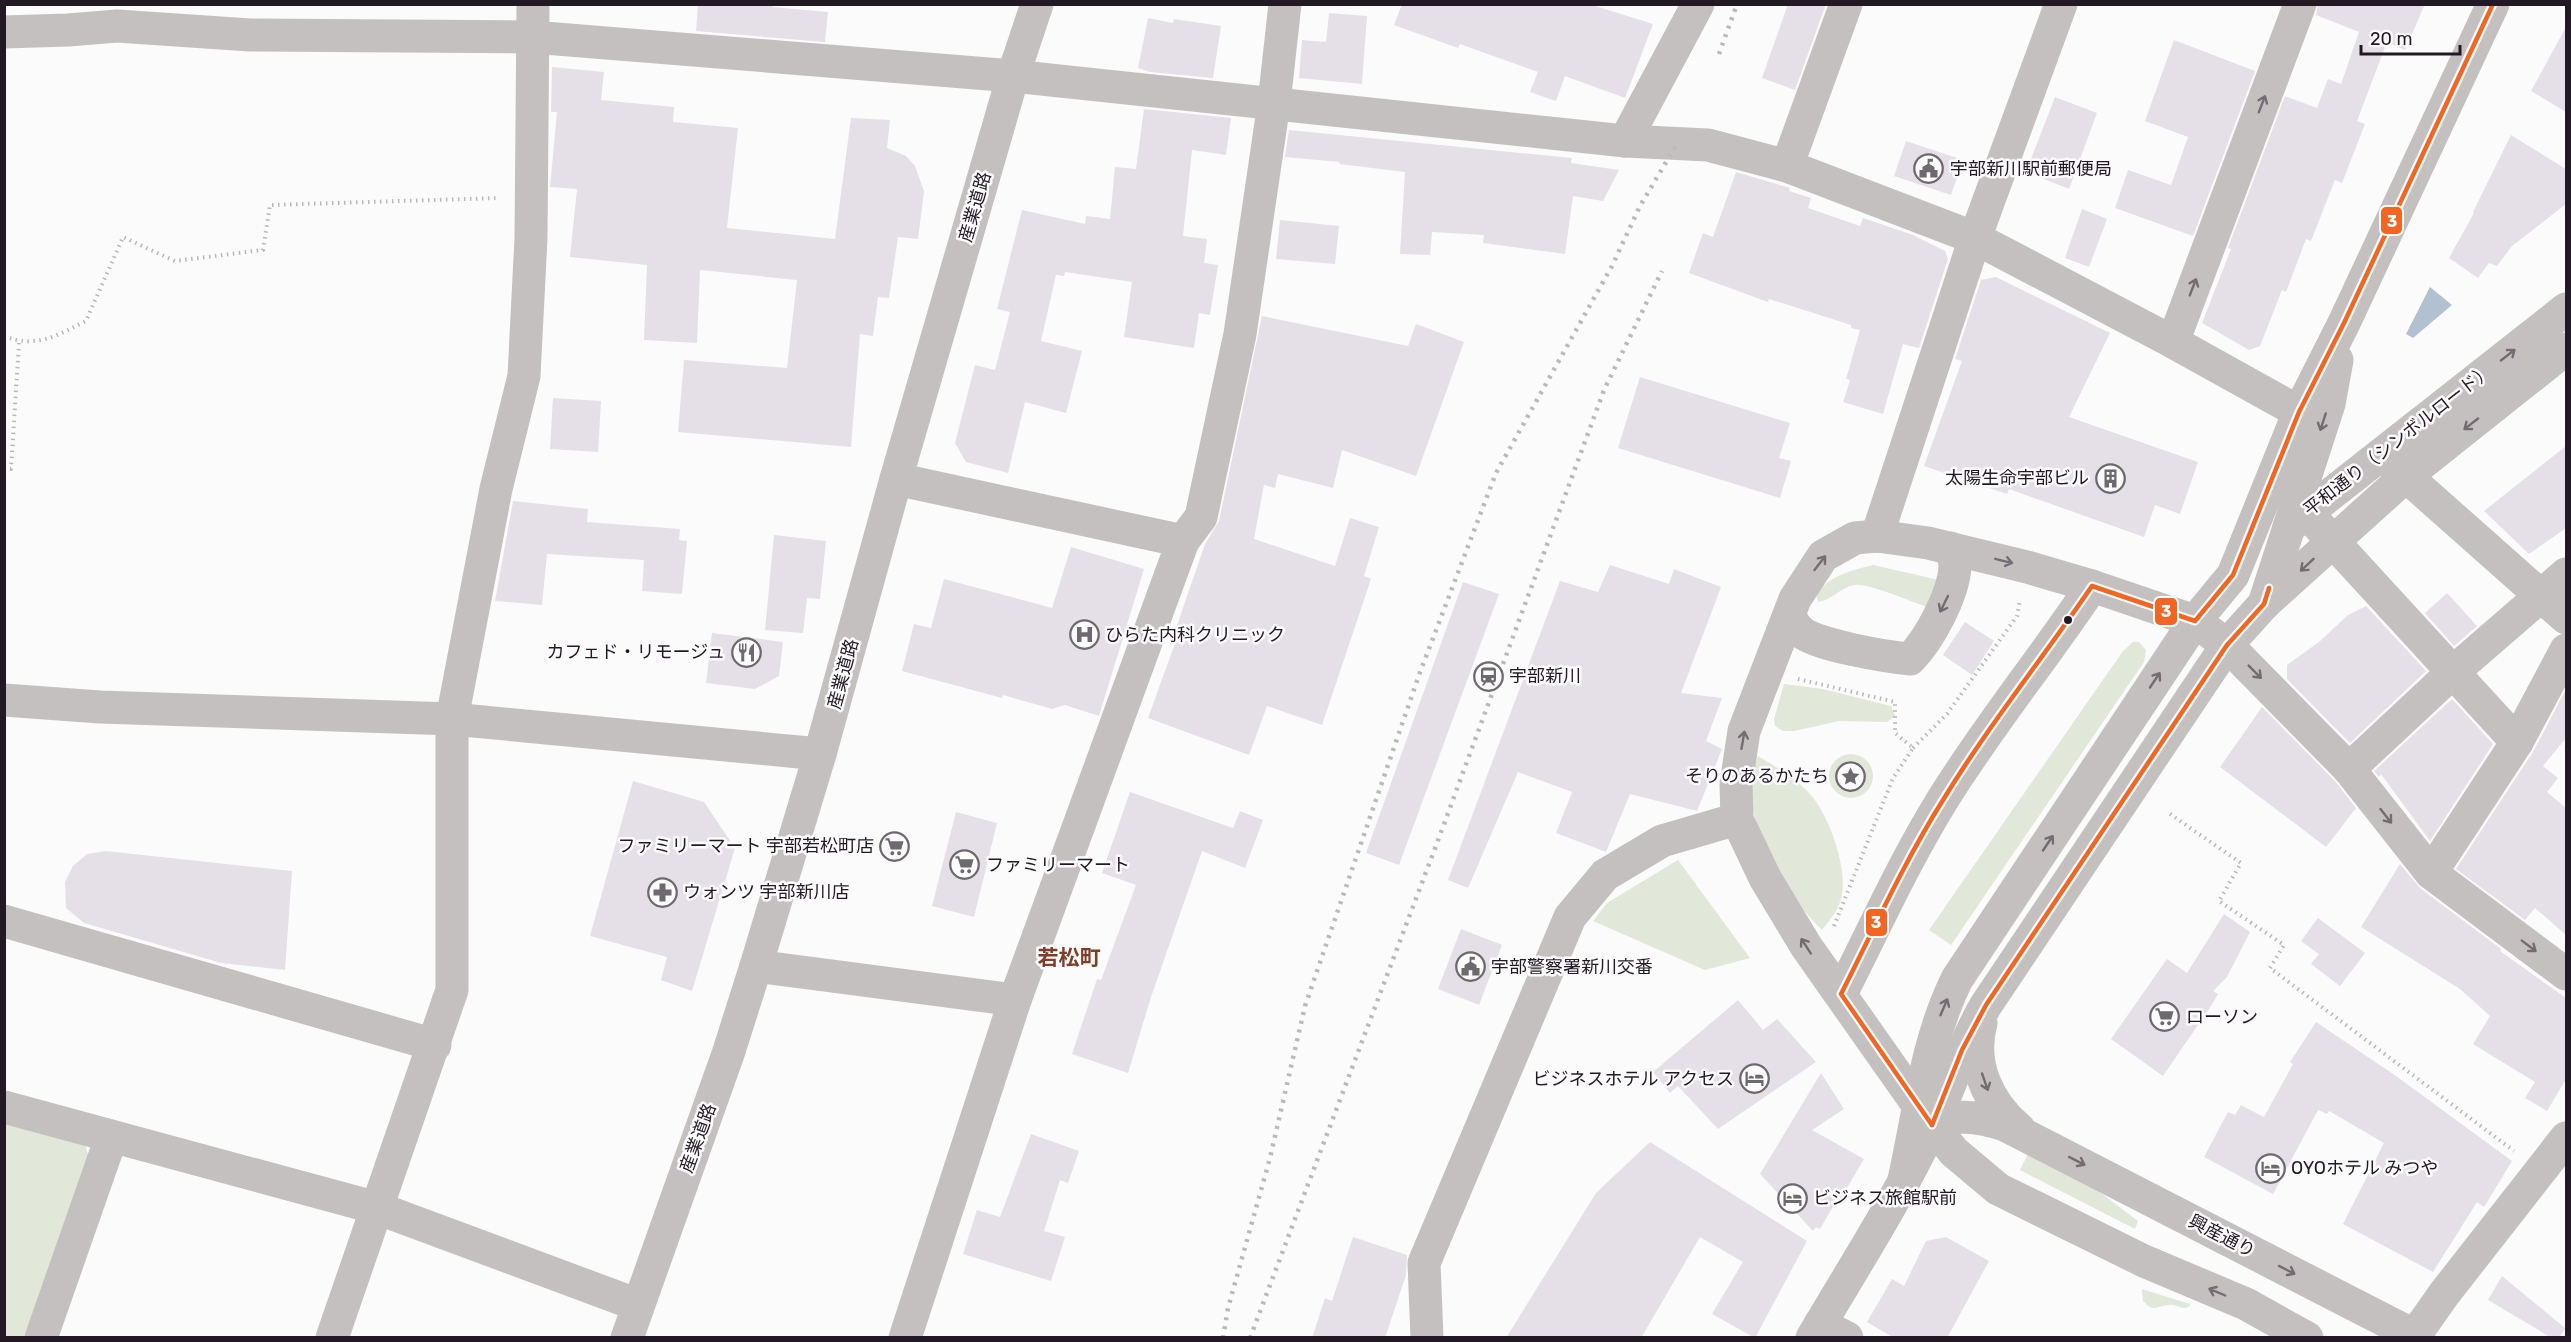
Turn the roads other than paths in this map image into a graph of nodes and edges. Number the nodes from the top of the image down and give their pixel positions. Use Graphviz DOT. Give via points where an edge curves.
graph roads {
  1 [pos="533,4"];
  2 [pos="1037,4"];
  3 [pos="1285,4"];
  4 [pos="1698,4"];
  5 [pos="1846,4"];
  6 [pos="2061,4"];
  7 [pos="2300,4"];
  8 [pos="2493,4"];
  9 [pos="4,32"];
  10 [pos="532,38"];
  11 [pos="1013,76"];
  12 [pos="1274,103"];
  13 [pos="1625,141"];
  14 [pos="1787,166"];
  15 [pos="1975,238"];
  16 [pos="2566,309"];
  17 [pos="2344,323"];
  18 [pos="2173,342"];
  19 [pos="2566,349"];
  20 [pos="2299,412"];
  21 [pos="2380,453"];
  22 [pos="2406,476"];
  23 [pos="896,479"];
  24 [pos="2297,519"];
  25 [pos="1877,536"];
  26 [pos="1183,541"];
  27 [pos="2333,541"];
  28 [pos="1950,548"];
  29 [pos="2566,574"];
  30 [pos="2233,575"];
  31 [pos="2092,586"];
  32 [pos="2541,596"];
  33 [pos="2264,604"];
  34 [pos="1790,615"];
  35 [pos="2566,618"];
  36 [pos="2195,621"];
  37 [pos="2227,645"];
  38 [pos="2566,650"];
  39 [pos="2453,672"];
  40 [pos="4,700"];
  41 [pos="452,719"];
  42 [pos="2517,742"];
  43 [pos="820,754"];
  44 [pos="2349,769"];
  45 [pos="1737,819"];
  46 [pos="2431,873"];
  47 [pos="4,921"];
  48 [pos="756,966"];
  49 [pos="2566,974"];
  50 [pos="1841,994"];
  51 [pos="1015,1000"];
  52 [pos="1987,1002"];
  53 [pos="1868,1033"];
  54 [pos="435,1045"];
  55 [pos="1932,1045"];
  56 [pos="4,1107"];
  57 [pos="1921,1125"];
  58 [pos="2025,1134"];
  59 [pos="111,1138"];
  60 [pos="2566,1138"];
  61 [pos="1903,1184"];
  62 [pos="1998,1189"];
  63 [pos="377,1208"];
  64 [pos="638,1305"];
  65 [pos="1827,1333"];
  66 [pos="2415,1337"];
  67 [pos="41,1338"];
  68 [pos="332,1338"];
  69 [pos="627,1338"];
  70 [pos="905,1338"];
  71 [pos="1427,1338"];
  72 [pos="2307,1338"];
  1 -- 10 [label="street"];
  2 -- 11 [label="street, 産業道路"];
  3 -- 12 [label="street"];
  4 -- 13 [label="street"];
  5 -- 14 [label="street"];
  6 -- 15 [label="street"];
  18 -- 7 [label="street, one-way"];
  8 -- 17 [label="street"];
  9 -- 10 [label="street" via="117,26 250,35"];
  10 -- 11 [label="street"];
  10 -- 41 [label="street" via="532,198 524,376 496,489"];
  11 -- 12 [label="street"];
  11 -- 23 [label="street, 産業道路"];
  12 -- 13 [label="street"];
  12 -- 26 [label="street" via="1240,334 1201,517"];
  13 -- 14 [label="street" via="1708,145"];
  14 -- 15 [label="street"];
  15 -- 18 [label="street"];
  15 -- 25 [label="street"];
  21 -- 16 [label="street, 平和通り（シンボルロード）, one-way"];
  17 -- 20 [label="street"];
  17 -- 24 [label="street, one-way" via="2329,404"];
  18 -- 20 [label="street"];
  19 -- 22 [label="street, 平和通り（シンボルロード）, one-way"];
  20 -- 30 [label="street"];
  21 -- 22 [label="street"];
  21 -- 24 [label="street, 平和通り（シンボルロード）"];
  22 -- 27 [label="street, 平和通り（シンボルロード）"];
  22 -- 32 [label="street"];
  23 -- 26 [label="street"];
  23 -- 43 [label="street, 産業道路"];
  24 -- 27 [label="street"];
  24 -- 30 [label="street, 平和通り（シンボルロード）"];
  24 -- 33 [label="street"];
  25 -- 28 [label="street"];
  34 -- 25 [label="street, one-way" via="1795,599 1823,556 1855,538"];
  26 -- 51 [label="street"];
  27 -- 33 [label="street, 平和通り（シンボルロード）, one-way"];
  27 -- 39 [label="street"];
  28 -- 31 [label="street, one-way"];
  28 -- 34 [label="street, one-way" via="1955,564 1953,585 1923,647 1910,659 1814,639 1799,631"];
  29 -- 32 [label="street"];
  30 -- 36 [label="street"];
  31 -- 36 [label="street"];
  31 -- 50 [label="street" via="2000,712 1944,798 1911,854"];
  32 -- 35 [label="street"];
  32 -- 39 [label="street"];
  33 -- 37 [label="street, 平和通り（シンボルロード）"];
  45 -- 34 [label="street, one-way" via="1736,784 1744,731"];
  36 -- 37 [label="street"];
  55 -- 36 [label="street, one-way" via="1943,1007 1957,979"];
  37 -- 44 [label="street, one-way"];
  37 -- 52 [label="street, 平和通り（シンボルロード）"];
  38 -- 42 [label="street"];
  39 -- 42 [label="street"];
  39 -- 44 [label="street"];
  40 -- 41 [label="street"];
  41 -- 43 [label="street"];
  41 -- 54 [label="street" via="452,990"];
  42 -- 46 [label="street"];
  43 -- 48 [label="street, 産業道路"];
  44 -- 46 [label="street, one-way"];
  50 -- 45 [label="street, one-way" via="1765,878"];
  45 -- 71 [label="street" via="1652,847 1605,875 1570,918 1424,1263"];
  46 -- 49 [label="street, one-way"];
  47 -- 54 [label="street"];
  48 -- 51 [label="street"];
  48 -- 64 [label="street, 産業道路"];
  50 -- 53 [label="street"];
  51 -- 70 [label="street"];
  52 -- 55 [label="street" via="1965,1026"];
  52 -- 57 [label="street"];
  52 -- 58 [label="street, one-way" via="1978,1033 1982,1077 2003,1116"];
  53 -- 55 [label="street" via="1907,1050"];
  53 -- 57 [label="street"];
  54 -- 63 [label="street"];
  55 -- 57 [label="street"];
  56 -- 59 [label="street"];
  57 -- 58 [label="street" via="1967,1116"];
  57 -- 61 [label="street"];
  57 -- 62 [label="street"];
  58 -- 66 [label="street, 興産通り, one-way"];
  59 -- 63 [label="street"];
  59 -- 67 [label="street"];
  60 -- 66 [label="street"];
  61 -- 62 [label="street" via="1918,1174 1944,1170"];
  61 -- 65 [label="street"];
  72 -- 62 [label="street, one-way" via="2246,1304 2144,1261"];
  63 -- 64 [label="street"];
  63 -- 68 [label="street"];
  64 -- 69 [label="street, 産業道路"];
}
